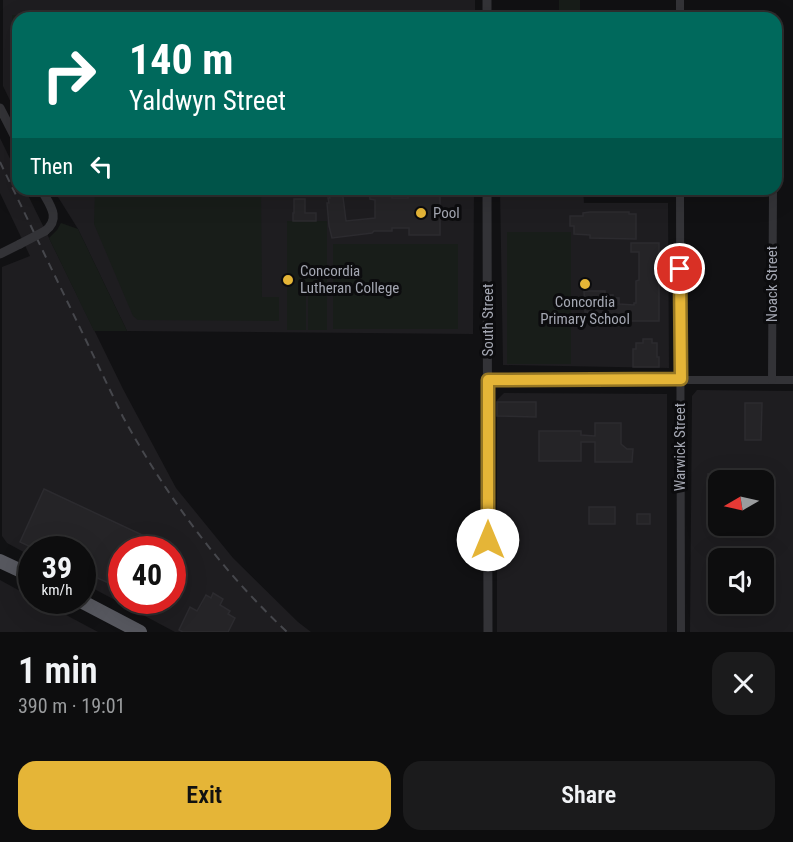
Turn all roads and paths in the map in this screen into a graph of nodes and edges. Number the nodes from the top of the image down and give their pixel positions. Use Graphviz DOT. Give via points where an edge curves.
graph roads {
  1 [pos="0,108"];
  2 [pos="12,131"];
  3 [pos="45,195"];
  4 [pos="487,195"];
  5 [pos="680,195"];
  6 [pos="773,195"];
  7 [pos="0,254"];
  8 [pos="681,379"];
  9 [pos="488,380"];
  10 [pos="772,380"];
  11 [pos="793,380"];
  12 [pos="0,561"];
  13 [pos="18,569"];
  14 [pos="96,609"];
  15 [pos="140,632"];
  16 [pos="488,632"];
  17 [pos="681,632"];
  1 -- 2 [label="street"];
  3 -- 7 [label="street, bridge" via="54,217 50,227"];
  4 -- 9 [label="street, South Street"];
  5 -- 8 [label="street, Warwick Street"];
  6 -- 10 [label="street, Noack Street"];
  8 -- 9 [label="street"];
  8 -- 10 [label="street"];
  8 -- 17 [label="street, Warwick Street"];
  9 -- 16 [label="street, South Street"];
  10 -- 11 [label="street"];
  12 -- 13 [label="highway"];
  14 -- 15 [label="highway"];
}
